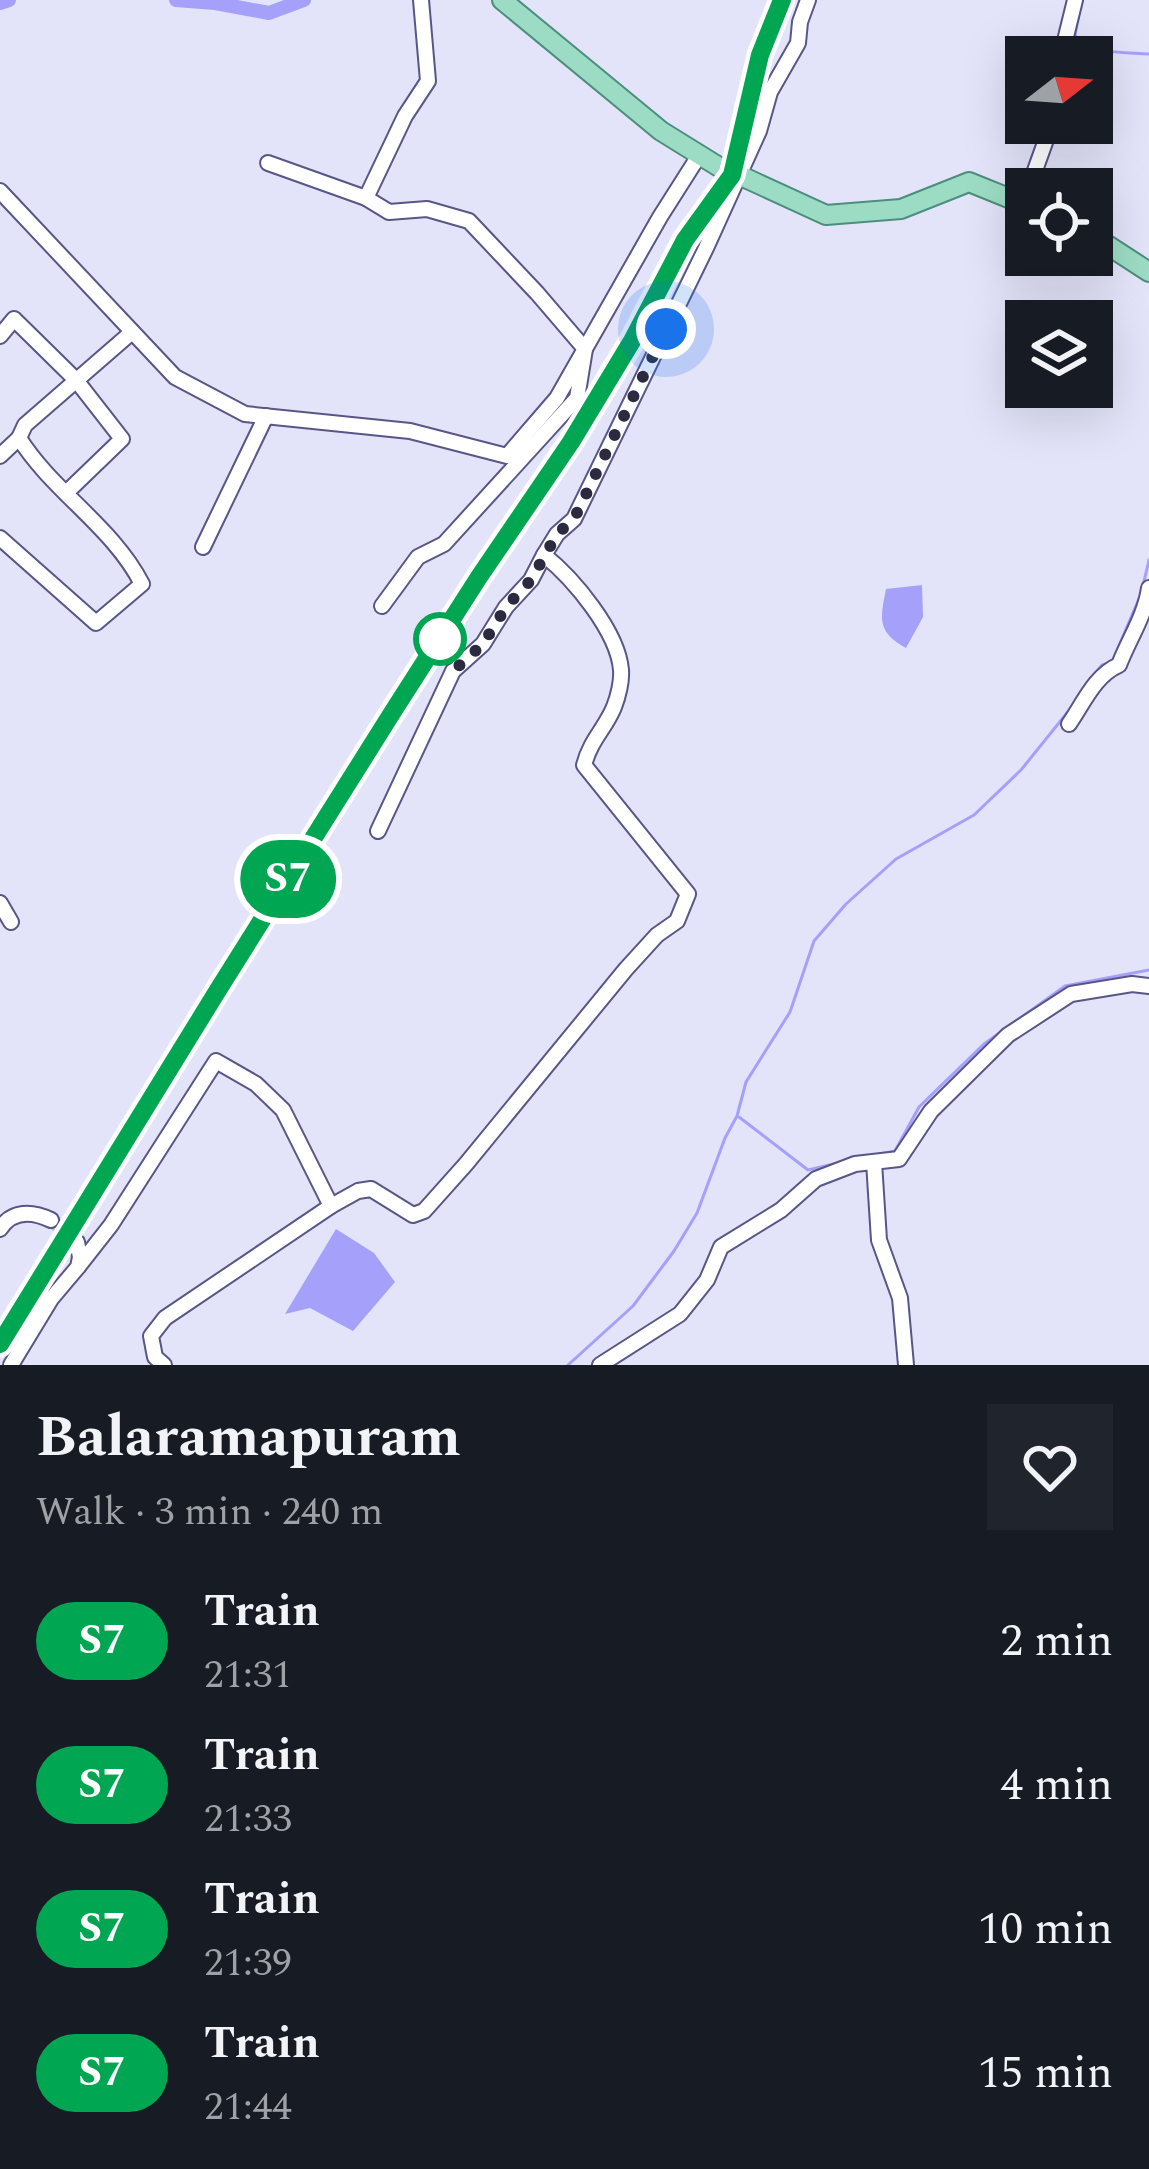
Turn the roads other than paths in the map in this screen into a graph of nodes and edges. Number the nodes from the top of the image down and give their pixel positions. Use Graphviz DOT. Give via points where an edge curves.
graph roads {
  1 [pos="421,0"];
  2 [pos="502,0"];
  3 [pos="808,0"];
  4 [pos="1075,0"];
  5 [pos="1066,36"];
  6 [pos="700,154"];
  7 [pos="268,163"];
  8 [pos="739,175"];
  9 [pos="0,191"];
  10 [pos="1005,197"];
  11 [pos="366,198"];
  12 [pos="1113,249"];
  13 [pos="1149,272"];
  14 [pos="132,332"];
  15 [pos="0,336"];
  16 [pos="585,350"];
  17 [pos="76,380"];
  18 [pos="266,416"];
  19 [pos="19,438"];
  20 [pos="0,456"];
  21 [pos="66,493"];
  22 [pos="0,538"];
  23 [pos="203,547"];
  24 [pos="544,555"];
  25 [pos="1149,588"];
  26 [pos="382,606"];
  27 [pos="1069,724"];
  28 [pos="378,831"];
  29 [pos="0,903"];
  30 [pos="11,922"];
  31 [pos="1149,986"];
  32 [pos="874,1162"];
  33 [pos="331,1206"];
  34 [pos="51,1220"];
  35 [pos="0,1229"];
  36 [pos="77,1242"];
  37 [pos="78,1267"];
  38 [pos="11,1365"];
  39 [pos="164,1365"];
  40 [pos="600,1365"];
  41 [pos="906,1365"];
  1 -- 11 [label="street" via="428,81"];
  2 -- 6 [label="main road"];
  3 -- 8 [label="street" via="798,43"];
  4 -- 5 [label="street"];
  6 -- 8 [label="main road"];
  6 -- 16 [label="street"];
  7 -- 11 [label="street"];
  8 -- 10 [label="main road" via="826,215 901,208 969,182"];
  8 -- 24 [label="street" via="574,519"];
  9 -- 14 [label="street"];
  11 -- 16 [label="street" via="389,212 427,208 469,221"];
  12 -- 13 [label="main road"];
  14 -- 17 [label="street"];
  14 -- 18 [label="street" via="175,376 245,414"];
  15 -- 17 [label="street" via="14,319"];
  16 -- 18 [label="street" via="507,455 410,430"];
  16 -- 26 [label="street" via="577,398 444,544 418,557"];
  17 -- 19 [label="street"];
  17 -- 21 [label="street" via="122,439"];
  18 -- 23 [label="street"];
  19 -- 20 [label="street"];
  19 -- 21 [label="street"];
  21 -- 22 [label="street" via="130,560 142,584 96,623"];
  24 -- 28 [label="street" via="483,644 453,671"];
  24 -- 33 [label="street" via="613,640 622,673 584,765 688,894 677,921 626,969 424,1210 413,1215 371,1189"];
  25 -- 27 [label="street" via="1119,665 1099,679"];
  29 -- 30 [label="street"];
  31 -- 32 [label="street" via="1071,994 970,1071 899,1159"];
  32 -- 40 [label="street" via="816,1179 721,1247 680,1314"];
  32 -- 41 [label="street" via="879,1240 900,1298"];
  33 -- 37 [label="street" via="283,1109 216,1061"];
  33 -- 39 [label="street" via="165,1318 151,1336"];
  34 -- 35 [label="street" via="20,1213"];
  36 -- 37 [label="street"];
  37 -- 38 [label="street"];
}
